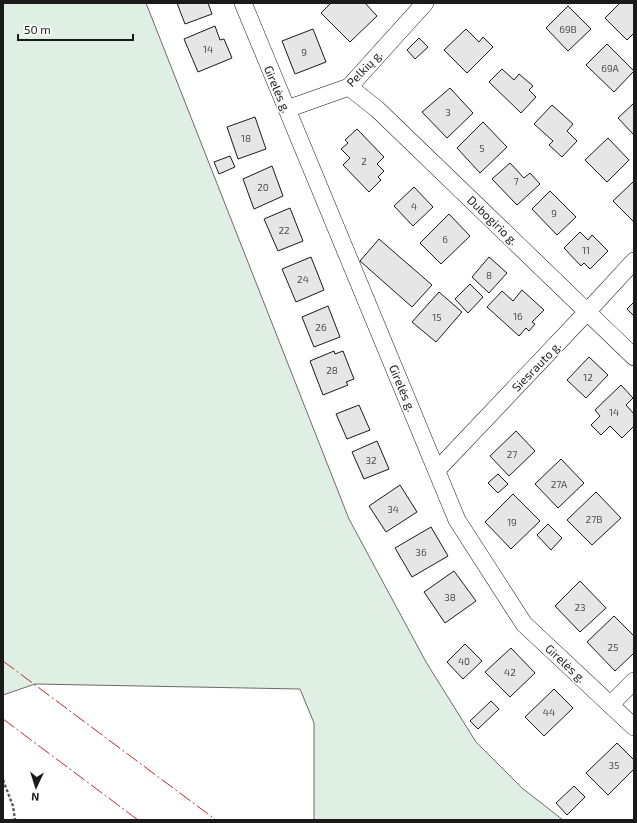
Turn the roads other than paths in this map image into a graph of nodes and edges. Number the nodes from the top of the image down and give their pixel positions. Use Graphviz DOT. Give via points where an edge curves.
graph roads {
  1 [pos="243,3"];
  2 [pos="425,3"];
  3 [pos="349,87"];
  4 [pos="287,109"];
  5 [pos="634,261"];
  6 [pos="587,312"];
  7 [pos="634,357"];
  8 [pos="436,470"];
  9 [pos="634,681"];
  10 [pos="610,705"];
  11 [pos="634,727"];
  1 -- 4 [label="street, Girelės g."];
  2 -- 3 [label="street, Pelkių g."];
  3 -- 4 [label="street, Pelkių g."];
  3 -- 6 [label="street, Dubogirio g." via="377,109"];
  4 -- 8 [label="street, Girelės g."];
  5 -- 6 [label="street, Siesrauto g."];
  6 -- 7 [label="street, Dubogirio g."];
  6 -- 8 [label="street, Siesrauto g."];
  8 -- 10 [label="street, Girelės g." via="458,520 524,624"];
  9 -- 10 [label="street"];
  10 -- 11 [label="street, Girelės g."];
}
